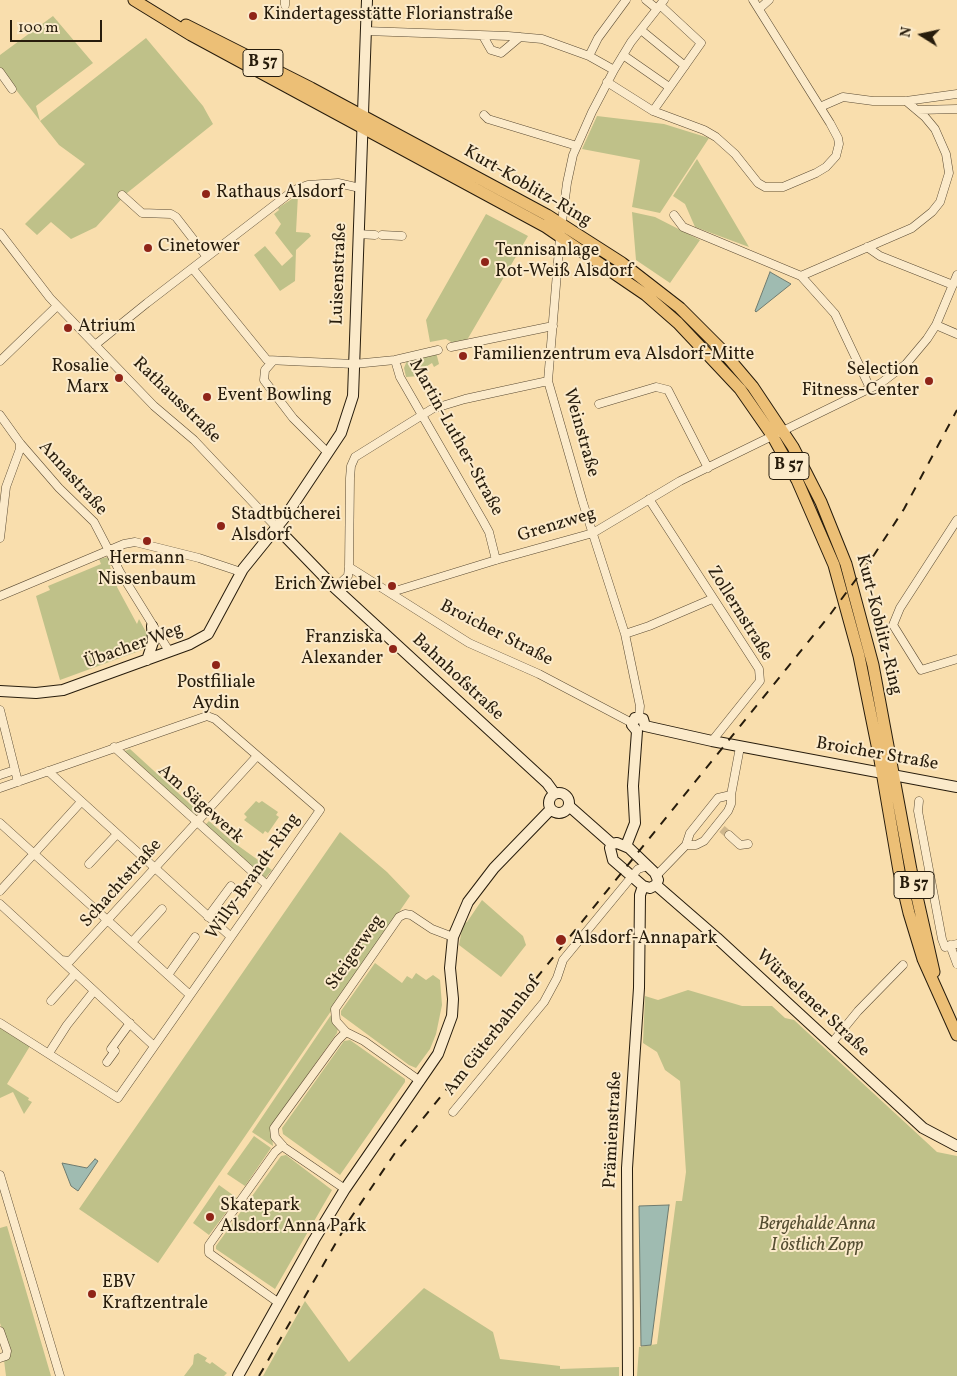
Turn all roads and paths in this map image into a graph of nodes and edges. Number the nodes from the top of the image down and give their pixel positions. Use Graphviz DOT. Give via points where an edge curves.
graph roads {
  1 [pos="134,0"];
  2 [pos="367,0"];
  3 [pos="626,0"];
  4 [pos="646,0"];
  5 [pos="753,0"];
  6 [pos="769,0"];
  7 [pos="660,5"];
  8 [pos="760,8"];
  9 [pos="161,14"];
  10 [pos="641,30"];
  11 [pos="365,31"];
  12 [pos="483,36"];
  13 [pos="520,37"];
  14 [pos="623,55"];
  15 [pos="589,56"];
  16 [pos="685,66"];
  17 [pos="614,70"];
  18 [pos="0,72"];
  19 [pos="607,82"];
  20 [pos="669,87"];
  21 [pos="12,88"];
  22 [pos="957,94"];
  23 [pos="906,101"];
  24 [pos="820,107"];
  25 [pos="957,109"];
  26 [pos="918,110"];
  27 [pos="653,111"];
  28 [pos="484,115"];
  29 [pos="363,116"];
  30 [pos="362,129"];
  31 [pos="577,146"];
  32 [pos="360,188"];
  33 [pos="122,195"];
  34 [pos="674,215"];
  35 [pos="561,231"];
  36 [pos="0,233"];
  37 [pos="358,234"];
  38 [pos="402,236"];
  39 [pos="867,247"];
  40 [pos="207,257"];
  41 [pos="193,268"];
  42 [pos="957,275"];
  43 [pos="801,276"];
  44 [pos="953,285"];
  45 [pos="57,306"];
  46 [pos="936,325"];
  47 [pos="554,326"];
  48 [pos="957,334"];
  49 [pos="95,345"];
  50 [pos="451,347"];
  51 [pos="438,350"];
  52 [pos="395,360"];
  53 [pos="0,361"];
  54 [pos="272,362"];
  55 [pos="354,364"];
  56 [pos="548,381"];
  57 [pos="870,388"];
  58 [pos="599,404"];
  59 [pos="0,414"];
  60 [pos="422,414"];
  61 [pos="777,432"];
  62 [pos="20,443"];
  63 [pos="328,453"];
  64 [pos="708,468"];
  65 [pos="3,487"];
  66 [pos="649,499"];
  67 [pos="956,522"];
  68 [pos="277,528"];
  69 [pos="593,533"];
  70 [pos="957,533"];
  71 [pos="0,538"];
  72 [pos="109,551"];
  73 [pos="496,560"];
  74 [pos="349,568"];
  75 [pos="241,572"];
  76 [pos="335,588"];
  77 [pos="392,592"];
  78 [pos="0,596"];
  79 [pos="712,599"];
  80 [pos="152,626"];
  81 [pos="625,634"];
  82 [pos="169,651"];
  83 [pos="957,659"];
  84 [pos="147,660"];
  85 [pos="0,691"];
  86 [pos="0,710"];
  87 [pos="638,724"];
  88 [pos="712,742"];
  89 [pos="114,747"];
  90 [pos="740,747"];
  91 [pos="257,756"];
  92 [pos="15,770"];
  93 [pos="48,771"];
  94 [pos="882,772"];
  95 [pos="894,774"];
  96 [pos="0,775"];
  97 [pos="18,782"];
  98 [pos="957,787"];
  99 [pos="0,788"];
  100 [pos="555,794"];
  101 [pos="731,795"];
  102 [pos="919,801"];
  103 [pos="81,802"];
  104 [pos="569,806"];
  105 [pos="551,809"];
  106 [pos="0,823"];
  107 [pos="198,824"];
  108 [pos="117,834"];
  109 [pos="729,835"];
  110 [pos="612,844"];
  111 [pos="748,844"];
  112 [pos="686,845"];
  113 [pos="626,846"];
  114 [pos="34,854"];
  115 [pos="89,864"];
  116 [pos="156,869"];
  117 [pos="654,874"];
  118 [pos="632,876"];
  119 [pos="267,885"];
  120 [pos="642,885"];
  121 [pos="231,886"];
  122 [pos="0,891"];
  123 [pos="0,904"];
  124 [pos="162,910"];
  125 [pos="208,916"];
  126 [pos="108,921"];
  127 [pos="230,936"];
  128 [pos="452,936"];
  129 [pos="195,937"];
  130 [pos="132,942"];
  131 [pos="951,945"];
  132 [pos="61,960"];
  133 [pos="957,964"];
  134 [pos="903,965"];
  135 [pos="75,974"];
  136 [pos="168,975"];
  137 [pos="94,991"];
  138 [pos="190,995"];
  139 [pos="940,995"];
  140 [pos="52,1001"];
  141 [pos="0,1023"];
  142 [pos="130,1023"];
  143 [pos="346,1032"];
  144 [pos="957,1035"];
  145 [pos="831,1044"];
  146 [pos="154,1046"];
  147 [pos="49,1053"];
  148 [pos="107,1062"];
  149 [pos="420,1082"];
  150 [pos="453,1112"];
  151 [pos="954,1144"];
  152 [pos="282,1146"];
  153 [pos="0,1175"];
  154 [pos="345,1190"];
  155 [pos="279,1303"];
  156 [pos="0,1331"];
  157 [pos="0,1358"];
  158 [pos="60,1376"];
  159 [pos="238,1376"];
  160 [pos="628,1376"];
  1 -- 9 [label="main road, Kurt-Koblitz-Ring / B 57"];
  2 -- 11 [label="main road, Luisenstraße"];
  3 -- 15 [label="street"];
  4 -- 7 [label="street"];
  5 -- 8 [label="street"];
  6 -- 8 [label="street"];
  7 -- 10 [label="street, Weinstraße"];
  7 -- 16 [label="street" via="701,42"];
  8 -- 24 [label="street"];
  9 -- 29 [label="main road, Kurt-Koblitz-Ring / B 57"];
  9 -- 30 [label="main road, Kurt-Koblitz-Ring / B 57" via="191,35"];
  10 -- 14 [label="street, Weinstraße"];
  10 -- 16 [label="street"];
  11 -- 12 [label="street"];
  11 -- 29 [label="main road, Luisenstraße"];
  12 -- 13 [label="street"];
  12 -- 13 [label="street" via="491,50 501,53"];
  13 -- 15 [label="street" via="552,42"];
  14 -- 17 [label="street, Weinstraße"];
  14 -- 20 [label="street"];
  15 -- 17 [label="street"];
  16 -- 20 [label="street"];
  17 -- 19 [label="street, Weinstraße"];
  18 -- 21 [label="street"];
  19 -- 27 [label="street"];
  19 -- 31 [label="street, Weinstraße"];
  20 -- 27 [label="street"];
  22 -- 23 [label="street"];
  23 -- 24 [label="street" via="843,97"];
  23 -- 26 [label="street"];
  24 -- 27 [label="street" via="838,138 836,156 826,167 773,188 758,183 735,154 716,137"];
  25 -- 26 [label="street"];
  26 -- 39 [label="street" via="934,129 946,154 949,173 944,193 922,221"];
  28 -- 31 [label="street" via="488,119"];
  29 -- 30 [label="main road, Luisenstraße"];
  29 -- 35 [label="main road, Kurt-Koblitz-Ring / B 57" via="495,186"];
  30 -- 32 [label="main road, Luisenstraße"];
  30 -- 35 [label="main road, Kurt-Koblitz-Ring / B 57"];
  31 -- 35 [label="street, Weinstraße" via="567,183"];
  32 -- 37 [label="main road, Luisenstraße"];
  32 -- 40 [label="street" via="315,184 294,190"];
  33 -- 40 [label="street" via="142,213 176,217"];
  34 -- 43 [label="street" via="684,226"];
  35 -- 47 [label="street, Weinstraße"];
  35 -- 61 [label="main road, Kurt-Koblitz-Ring / B 57" via="678,323"];
  36 -- 45 [label="street, Rathausstraße"];
  37 -- 38 [label="street"];
  37 -- 55 [label="main road, Luisenstraße"];
  39 -- 43 [label="street"];
  39 -- 44 [label="street" via="880,256"];
  40 -- 41 [label="street"];
  41 -- 49 [label="street"];
  41 -- 54 [label="street" via="246,337"];
  42 -- 44 [label="street, Grenzweg"];
  43 -- 57 [label="street" via="835,314"];
  44 -- 46 [label="street, Grenzweg"];
  45 -- 49 [label="street, Rathausstraße"];
  45 -- 53 [label="street"];
  46 -- 48 [label="street"];
  46 -- 57 [label="street, Grenzweg" via="906,364"];
  47 -- 50 [label="street"];
  47 -- 56 [label="street, Weinstraße"];
  49 -- 68 [label="street, Rathausstraße" via="154,406 194,440"];
  51 -- 52 [label="street"];
  52 -- 55 [label="street"];
  52 -- 60 [label="street, Martin-Luther-Straße" via="400,377"];
  54 -- 55 [label="street"];
  54 -- 63 [label="street" via="264,375 270,387 293,418"];
  55 -- 63 [label="main road, Luisenstraße" via="350,410"];
  56 -- 60 [label="street" via="465,399"];
  56 -- 69 [label="street, Weinstraße"];
  57 -- 61 [label="street, Grenzweg"];
  58 -- 64 [label="street" via="652,387 668,390"];
  59 -- 62 [label="street, Annastraße"];
  60 -- 73 [label="street, Martin-Luther-Straße" via="483,520"];
  60 -- 74 [label="street" via="352,461"];
  61 -- 64 [label="street, Grenzweg"];
  61 -- 94 [label="main road, Kurt-Koblitz-Ring / B 57" via="834,565 859,656"];
  61 -- 95 [label="main road, Kurt-Koblitz-Ring / B 57" via="821,502 846,564 873,665"];
  62 -- 65 [label="street"];
  62 -- 72 [label="street, Annastraße" via="94,522"];
  63 -- 68 [label="main road, Luisenstraße"];
  64 -- 66 [label="street, Grenzweg"];
  65 -- 71 [label="street"];
  66 -- 69 [label="street, Grenzweg"];
  66 -- 79 [label="street, Zollernstraße"];
  67 -- 70 [label="street"];
  67 -- 83 [label="street" via="900,608 894,625 922,670"];
  68 -- 75 [label="main road, Übacher Weg"];
  68 -- 76 [label="main road, Rathausstraße"];
  69 -- 73 [label="street, Grenzweg"];
  69 -- 81 [label="street, Weinstraße"];
  72 -- 75 [label="street" via="124,544 144,543"];
  72 -- 78 [label="street"];
  72 -- 80 [label="street, Annastraße"];
  73 -- 77 [label="street, Grenzweg"];
  74 -- 76 [label="street" via="348,576"];
  74 -- 77 [label="street, Broicher Straße"];
  75 -- 82 [label="main road, Übacher Weg" via="208,634"];
  76 -- 100 [label="main road, Bahnhofstraße" via="547,783"];
  77 -- 87 [label="street, Broicher Straße" via="469,643"];
  79 -- 81 [label="street"];
  79 -- 88 [label="street, Zollernstraße" via="759,669 760,681"];
  80 -- 82 [label="street, Annastraße"];
  80 -- 84 [label="main road" via="153,642"];
  81 -- 87 [label="street, Weinstraße" via="640,706"];
  82 -- 84 [label="main road, Übacher Weg"];
  84 -- 85 [label="main road, Übacher Weg" via="63,690 36,693"];
  86 -- 92 [label="street"];
  87 -- 88 [label="main road, Broicher Straße"];
  87 -- 113 [label="main road, Weinstraße" via="633,786 635,823"];
  88 -- 90 [label="main road, Broicher Straße"];
  89 -- 91 [label="street, Willy-Brandt-Ring" via="207,716 215,719"];
  89 -- 93 [label="street, Willy-Brandt-Ring"];
  89 -- 107 [label="street, Am Sägewerk"];
  90 -- 94 [label="main road, Broicher Straße"];
  90 -- 101 [label="street"];
  91 -- 107 [label="street, Schachtstraße"];
  91 -- 119 [label="street, Willy-Brandt-Ring" via="320,810"];
  92 -- 96 [label="street"];
  92 -- 97 [label="street"];
  93 -- 97 [label="street, Willy-Brandt-Ring"];
  93 -- 103 [label="street"];
  94 -- 95 [label="main road, Broicher Straße"];
  94 -- 139 [label="main road, Kurt-Koblitz-Ring / B 57" via="909,913 923,959"];
  95 -- 98 [label="main road, Broicher Straße"];
  95 -- 139 [label="main road, Kurt-Koblitz-Ring / B 57" via="919,912"];
  97 -- 99 [label="street, Willy-Brandt-Ring"];
  100 -- 104 [label="main road" via="566,796"];
  100 -- 105 [label="main road" via="550,802"];
  101 -- 112 [label="street" via="718,798 690,833"];
  101 -- 112 [label="street" via="731,804 719,827 704,841"];
  102 -- 131 [label="street" via="942,939"];
  103 -- 108 [label="street"];
  103 -- 114 [label="street"];
  104 -- 105 [label="main road" via="561,813"];
  104 -- 110 [label="main road"];
  105 -- 128 [label="main road" via="478,888"];
  106 -- 114 [label="street"];
  107 -- 116 [label="street, Schachtstraße"];
  107 -- 119 [label="street, Am Sägewerk"];
  108 -- 115 [label="street"];
  108 -- 116 [label="street"];
  109 -- 111 [label="street" via="740,844"];
  110 -- 113 [label="main road"];
  110 -- 118 [label="main road" via="610,856"];
  112 -- 117 [label="street, Am Güterbahnhof"];
  113 -- 117 [label="main road"];
  114 -- 122 [label="street"];
  114 -- 126 [label="street"];
  116 -- 125 [label="street"];
  116 -- 126 [label="street, Schachtstraße"];
  117 -- 118 [label="street, Am Güterbahnhof" via="641,867"];
  117 -- 120 [label="main road" via="650,888"];
  117 -- 120 [label="main road" via="644,871 640,879"];
  117 -- 145 [label="main road, Würselener Straße" via="678,902"];
  118 -- 120 [label="main road"];
  118 -- 150 [label="street, Am Güterbahnhof" via="563,960 544,1002"];
  119 -- 127 [label="street, Willy-Brandt-Ring"];
  120 -- 160 [label="main road, Prämienstraße" via="627,1168"];
  121 -- 125 [label="street"];
  123 -- 132 [label="street"];
  124 -- 130 [label="street"];
  125 -- 127 [label="street"];
  126 -- 130 [label="street"];
  126 -- 132 [label="street, Schachtstraße" via="75,959 70,962"];
  127 -- 138 [label="street, Willy-Brandt-Ring"];
  128 -- 143 [label="street, Steigerweg" via="432,929 411,915 399,917 335,1009 336,1020"];
  128 -- 149 [label="main road" via="452,1016 438,1054"];
  129 -- 136 [label="street"];
  130 -- 136 [label="street"];
  131 -- 133 [label="street"];
  132 -- 135 [label="street"];
  134 -- 145 [label="street"];
  135 -- 137 [label="street"];
  135 -- 140 [label="street"];
  136 -- 138 [label="street"];
  137 -- 142 [label="street"];
  137 -- 147 [label="street"];
  138 -- 146 [label="street, Willy-Brandt-Ring"];
  139 -- 144 [label="main road, Kurt-Koblitz-Ring / B 57"];
  141 -- 147 [label="street, Willy-Brandt-Ring"];
  142 -- 146 [label="street"];
  142 -- 148 [label="street"];
  143 -- 149 [label="street" via="364,1041"];
  143 -- 152 [label="street" via="274,1128 275,1138"];
  145 -- 151 [label="main road, Würselener Straße" via="923,1128"];
  146 -- 147 [label="street, Willy-Brandt-Ring" via="118,1098"];
  149 -- 154 [label="main road"];
  152 -- 154 [label="street"];
  152 -- 155 [label="street" via="208,1249 209,1253"];
  153 -- 158 [label="street"];
  154 -- 155 [label="main road"];
  155 -- 159 [label="main road"];
  156 -- 157 [label="street" via="7,1352"];
}
